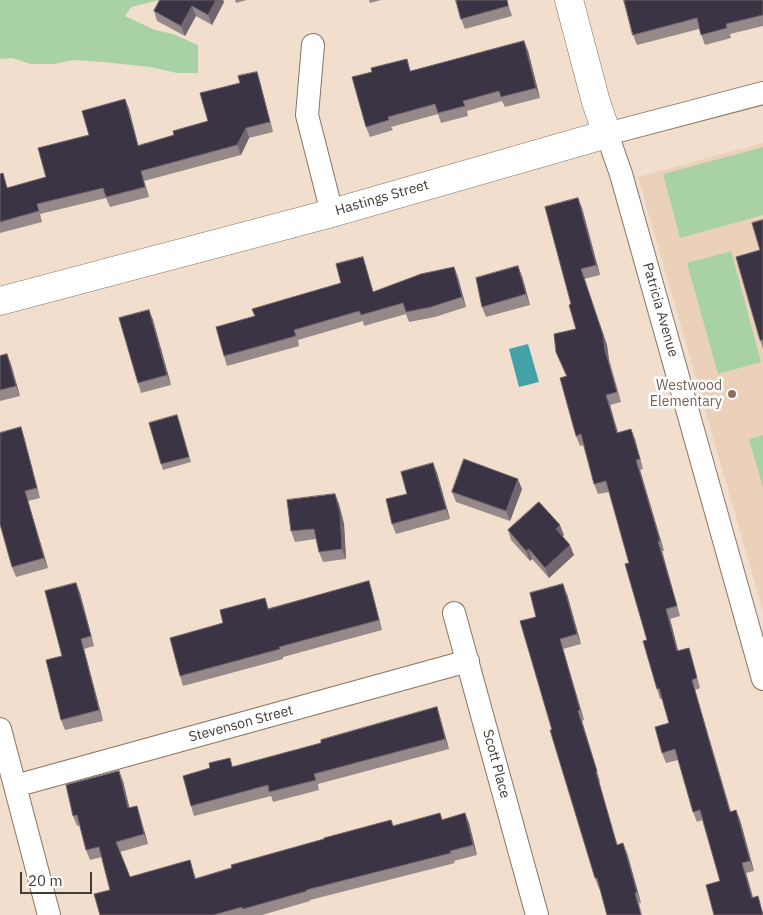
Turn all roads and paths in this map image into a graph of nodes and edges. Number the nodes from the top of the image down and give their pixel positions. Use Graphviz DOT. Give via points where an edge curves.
graph roads {
  1 [pos="569,0"];
  2 [pos="313,45"];
  3 [pos="763,92"];
  4 [pos="607,134"];
  5 [pos="332,212"];
  6 [pos="0,301"];
  7 [pos="454,613"];
  8 [pos="468,661"];
  9 [pos="763,679"];
  10 [pos="0,729"];
  11 [pos="15,786"];
  12 [pos="531,914"];
  13 [pos="49,915"];
  1 -- 4 [label="street, Patricia Avenue"];
  2 -- 5 [label="street" via="307,114"];
  3 -- 4 [label="street, Hastings Street"];
  4 -- 5 [label="street, Hastings Street"];
  4 -- 9 [label="street, Patricia Avenue"];
  5 -- 6 [label="street, Hastings Street"];
  7 -- 8 [label="street, Scott Place"];
  8 -- 11 [label="street, Stevenson Street"];
  8 -- 12 [label="street, Scott Place"];
  10 -- 11 [label="street"];
  11 -- 13 [label="street"];
}
